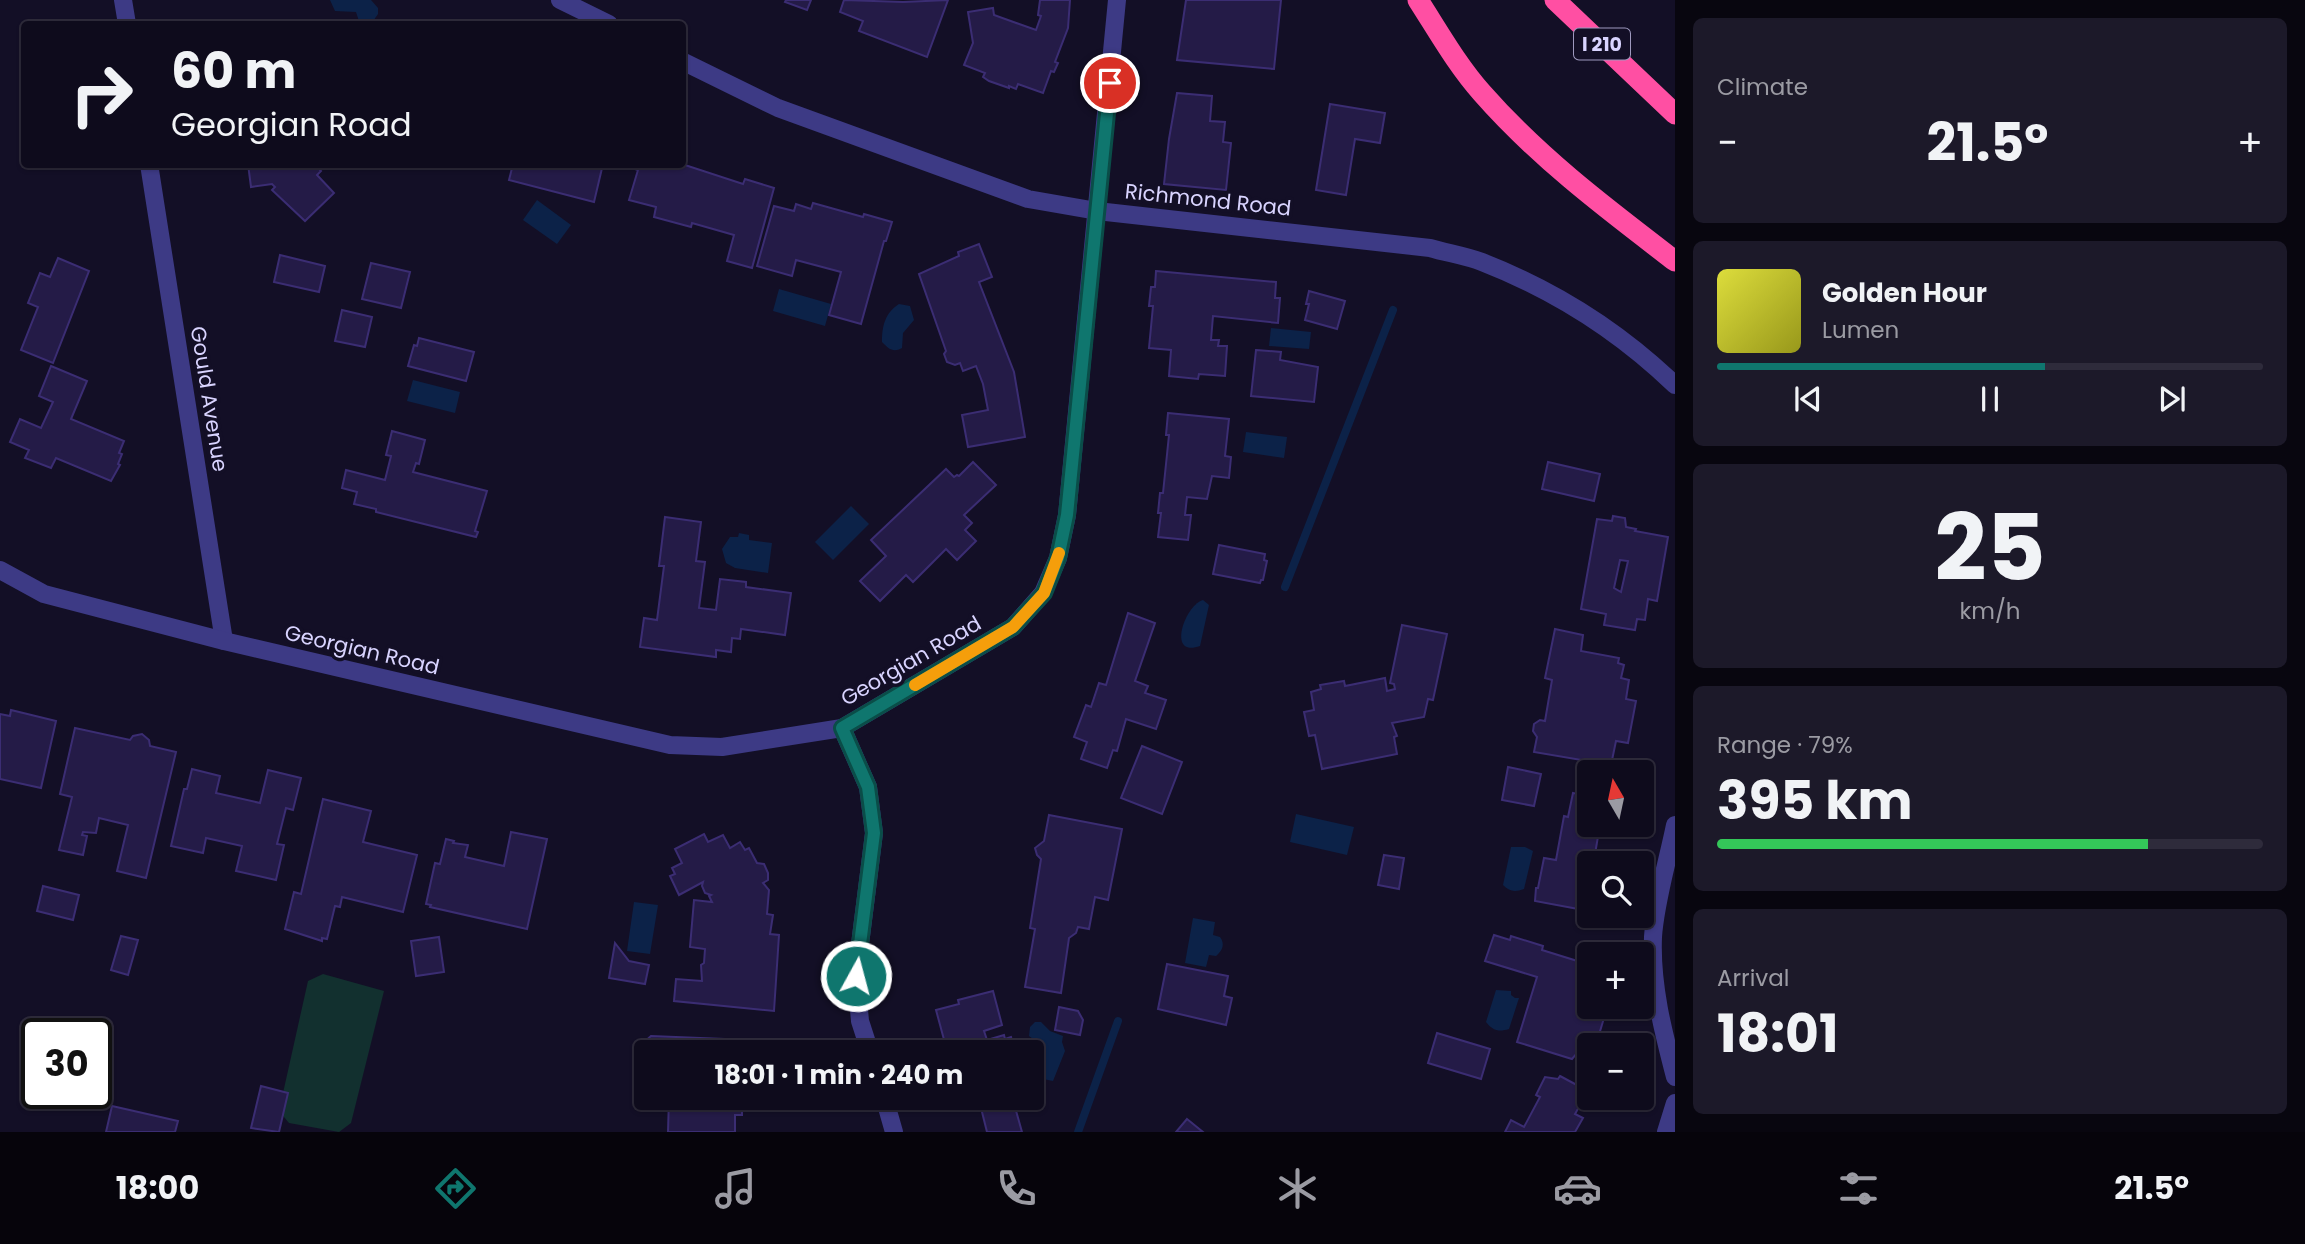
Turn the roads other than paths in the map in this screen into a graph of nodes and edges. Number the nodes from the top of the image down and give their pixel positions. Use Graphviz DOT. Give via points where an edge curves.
graph roads {
  1 [pos="124,0"];
  2 [pos="559,0"];
  3 [pos="1117,0"];
  4 [pos="1419,0"];
  5 [pos="1555,0"];
  6 [pos="127,21"];
  7 [pos="603,21"];
  8 [pos="686,63"];
  9 [pos="1675,114"];
  10 [pos="150,168"];
  11 [pos="1097,211"];
  12 [pos="1675,261"];
  13 [pos="1675,385"];
  14 [pos="0,570"];
  15 [pos="224,641"];
  16 [pos="842,728"];
  17 [pos="1675,825"];
  18 [pos="866,1040"];
  19 [pos="1675,1077"];
  20 [pos="1675,1103"];
  21 [pos="888,1110"];
  22 [pos="1675,1110"];
  23 [pos="894,1132"];
  24 [pos="1666,1132"];
  1 -- 6 [label="street"];
  2 -- 7 [label="street"];
  3 -- 11 [label="street, Georgian Road"];
  4 -- 12 [label="highway" via="1480,91 1540,154"];
  5 -- 9 [label="highway, I 210"];
  8 -- 11 [label="street, Richmond Road" via="778,108 916,159 1028,199"];
  10 -- 15 [label="street, Gould Avenue"];
  11 -- 13 [label="street, Richmond Road" via="1417,246 1481,261 1595,319"];
  11 -- 16 [label="street, Georgian Road" via="1067,515 1058,558 1044,593 1013,627"];
  14 -- 15 [label="street, Georgian Road" via="44,594"];
  15 -- 16 [label="street, Georgian Road" via="670,745 722,747"];
  16 -- 18 [label="street" via="868,787 874,833 856,976"];
  17 -- 19 [label="street" via="1653,935 1653,957 1660,1017"];
  20 -- 22 [label="street"];
  21 -- 23 [label="street"];
  22 -- 24 [label="street"];
}
